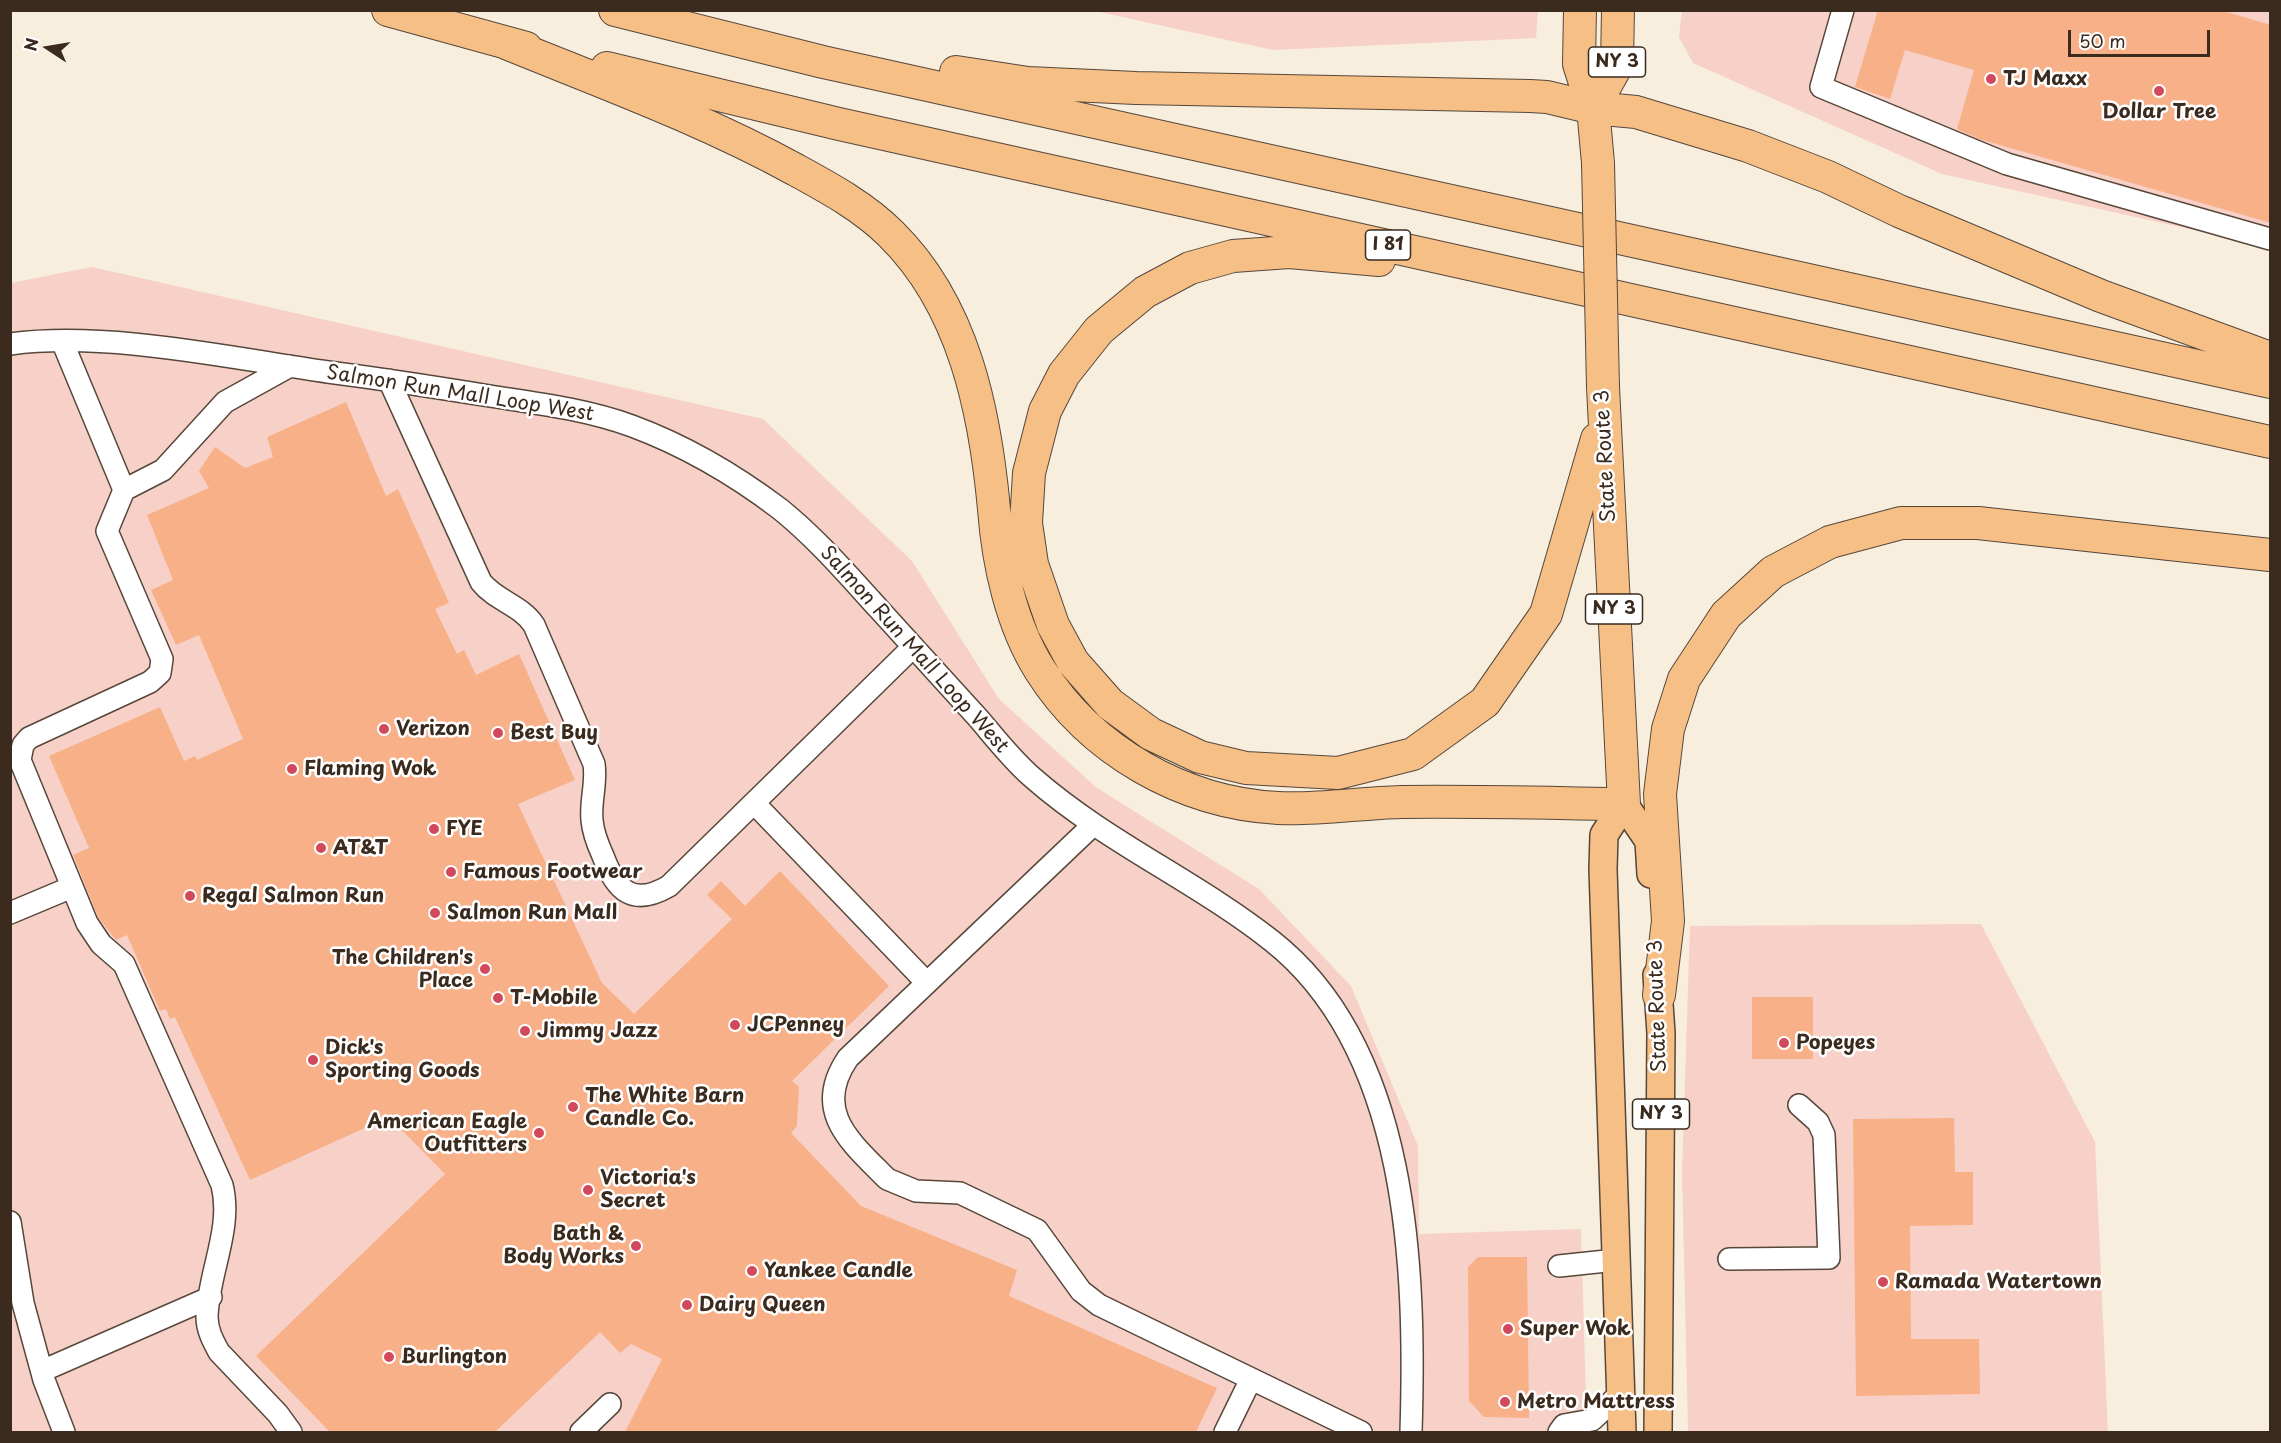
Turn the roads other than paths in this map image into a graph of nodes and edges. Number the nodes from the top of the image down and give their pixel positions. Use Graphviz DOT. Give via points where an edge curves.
graph roads {
  1 [pos="615,10"];
  2 [pos="632,10"];
  3 [pos="1580,10"];
  4 [pos="1618,10"];
  5 [pos="1843,10"];
  6 [pos="401,12"];
  7 [pos="507,43"];
  8 [pos="1593,108"];
  9 [pos="2271,238"];
  10 [pos="1476,264"];
  11 [pos="62,341"];
  12 [pos="10,344"];
  13 [pos="2271,358"];
  14 [pos="290,366"];
  15 [pos="389,380"];
  16 [pos="2271,382"];
  17 [pos="1604,401"];
  18 [pos="2270,440"];
  19 [pos="124,490"];
  20 [pos="2271,555"];
  21 [pos="913,647"];
  22 [pos="754,803"];
  23 [pos="1624,804"];
  24 [pos="1093,825"];
  25 [pos="72,887"];
  26 [pos="10,913"];
  27 [pos="927,983"];
  28 [pos="1659,995"];
  29 [pos="1799,1105"];
  30 [pos="10,1222"];
  31 [pos="1730,1259"];
  32 [pos="1616,1260"];
  33 [pos="1559,1266"];
  34 [pos="211,1297"];
  35 [pos="42,1371"];
  36 [pos="1251,1379"];
  37 [pos="1620,1395"];
  38 [pos="1583,1426"];
  39 [pos="64,1432"];
  40 [pos="291,1432"];
  41 [pos="581,1432"];
  42 [pos="595,1432"];
  43 [pos="1225,1432"];
  44 [pos="1361,1432"];
  45 [pos="1411,1432"];
  46 [pos="1560,1432"];
  47 [pos="1622,1432"];
  48 [pos="1658,1432"];
  1 -- 16 [label="highway" via="823,62"];
  2 -- 8 [label="highway" via="900,64 1028,83 1530,96"];
  3 -- 8 [label="highway, NY 3" via="1579,64"];
  4 -- 8 [label="highway, NY 3" via="1617,65"];
  5 -- 9 [label="lane" via="1821,87 2007,164"];
  6 -- 7 [label="highway, I 81"];
  7 -- 10 [label="highway, I 81" via="839,124"];
  7 -- 23 [label="highway" via="739,139 836,192 890,233 948,310 962,346 987,451 997,543 1015,616 1039,668 1066,705 1118,753 1195,794 1277,808 1399,802"];
  8 -- 13 [label="highway" via="1636,112 1748,146 2100,296"];
  8 -- 17 [label="highway, State Route 3 / NY 3, bridge"];
  10 -- 17 [label="highway" via="1289,252 1233,256 1190,268 1145,292 1098,330 1064,374 1045,411 1029,473 1026,523 1032,564 1053,625 1074,662 1110,704 1151,734 1200,757 1246,768 1338,773 1413,754 1485,702 1546,614"];
  10 -- 18 [label="highway, I 81"];
  11 -- 12 [label="lane, Salmon Run Mall Loop West"];
  11 -- 14 [label="lane, Salmon Run Mall Loop West"];
  11 -- 19 [label="lane"];
  14 -- 15 [label="lane, Salmon Run Mall Loop West"];
  14 -- 19 [label="lane" via="225,402 163,470"];
  15 -- 21 [label="lane, Salmon Run Mall Loop West" via="597,415 690,451 784,513 837,562"];
  15 -- 22 [label="lane" via="481,582 488,591 528,616 534,625 594,764 592,823 604,860 621,889 645,897 669,886"];
  17 -- 23 [label="highway, State Route 3 / NY 3"];
  19 -- 25 [label="lane" via="107,531 162,659 160,673 150,682 29,738 20,753 22,767"];
  20 -- 28 [label="highway" via="1978,523 1901,523 1830,542 1773,572 1726,615 1684,679 1668,729 1660,794 1668,921"];
  21 -- 22 [label="lane"];
  21 -- 24 [label="lane, Salmon Run Mall Loop West" via="1028,774"];
  22 -- 27 [label="lane"];
  23 -- 28 [label="main road, State Route 3 / NY 3" via="1649,841"];
  23 -- 32 [label="main road, NY 3" via="1604,835"];
  24 -- 27 [label="lane"];
  24 -- 45 [label="lane, Salmon Run Mall Loop West" via="1225,906 1275,944 1303,970 1344,1026 1364,1064 1388,1134 1401,1194 1409,1274"];
  25 -- 26 [label="lane"];
  25 -- 34 [label="lane" via="101,944 124,964 222,1185 225,1213"];
  27 -- 36 [label="lane" via="843,1065 836,1082 836,1111 846,1138 897,1185 916,1191 960,1193 1037,1230 1073,1282 1089,1297"];
  28 -- 48 [label="main road, State Route 3 / NY 3"];
  29 -- 31 [label="lane" via="1818,1122 1824,1135 1828,1258"];
  30 -- 35 [label="lane" via="23,1303"];
  32 -- 33 [label="lane"];
  32 -- 37 [label="main road, NY 3"];
  34 -- 35 [label="lane"];
  34 -- 40 [label="lane" via="208,1328 219,1352"];
  35 -- 39 [label="lane"];
  36 -- 43 [label="lane"];
  36 -- 44 [label="lane"];
  37 -- 38 [label="lane"];
  37 -- 47 [label="main road, NY 3"];
  38 -- 46 [label="lane" via="1564,1425"];
  41 -- 42 [label="lane" via="610,1404"];
}
